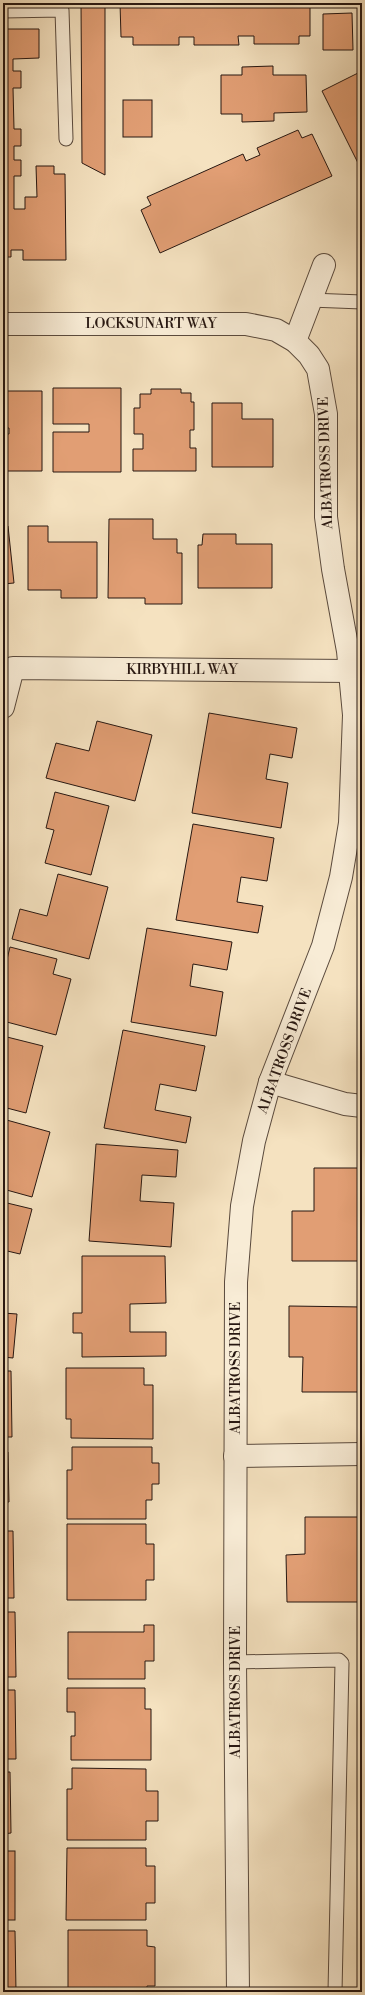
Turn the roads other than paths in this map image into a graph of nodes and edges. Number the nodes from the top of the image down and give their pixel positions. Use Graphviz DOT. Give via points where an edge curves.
graph roads {
  1 [pos="3,11"];
  2 [pos="66,139"];
  3 [pos="324,265"];
  4 [pos="310,300"];
  5 [pos="362,302"];
  6 [pos="3,324"];
  7 [pos="295,341"];
  8 [pos="354,658"];
  9 [pos="3,707"];
  10 [pos="270,1082"];
  11 [pos="362,1106"];
  12 [pos="362,1454"];
  13 [pos="236,1456"];
  14 [pos="236,1662"];
  15 [pos="238,1992"];
  16 [pos="335,1992"];
  1 -- 2 [label="lane" via="62,10"];
  3 -- 4 [label="street"];
  4 -- 5 [label="lane"];
  4 -- 7 [label="street"];
  6 -- 7 [label="street, LOCKSUNART WAY" via="246,324 276,330"];
  7 -- 8 [label="street, ALBATROSS DRIVE" via="318,369 323,391 326,414 326,517 333,569"];
  8 -- 9 [label="street, KIRBYHILL WAY" via="13,668"];
  8 -- 10 [label="street, ALBATROSS DRIVE" via="350,823 341,877 324,946"];
  10 -- 11 [label="street" via="345,1104"];
  10 -- 13 [label="street, ALBATROSS DRIVE" via="254,1141 242,1206 236,1282"];
  12 -- 13 [label="street"];
  13 -- 14 [label="street, ALBATROSS DRIVE"];
  14 -- 15 [label="street, ALBATROSS DRIVE"];
  14 -- 16 [label="lane" via="339,1660 342,1663"];
}
